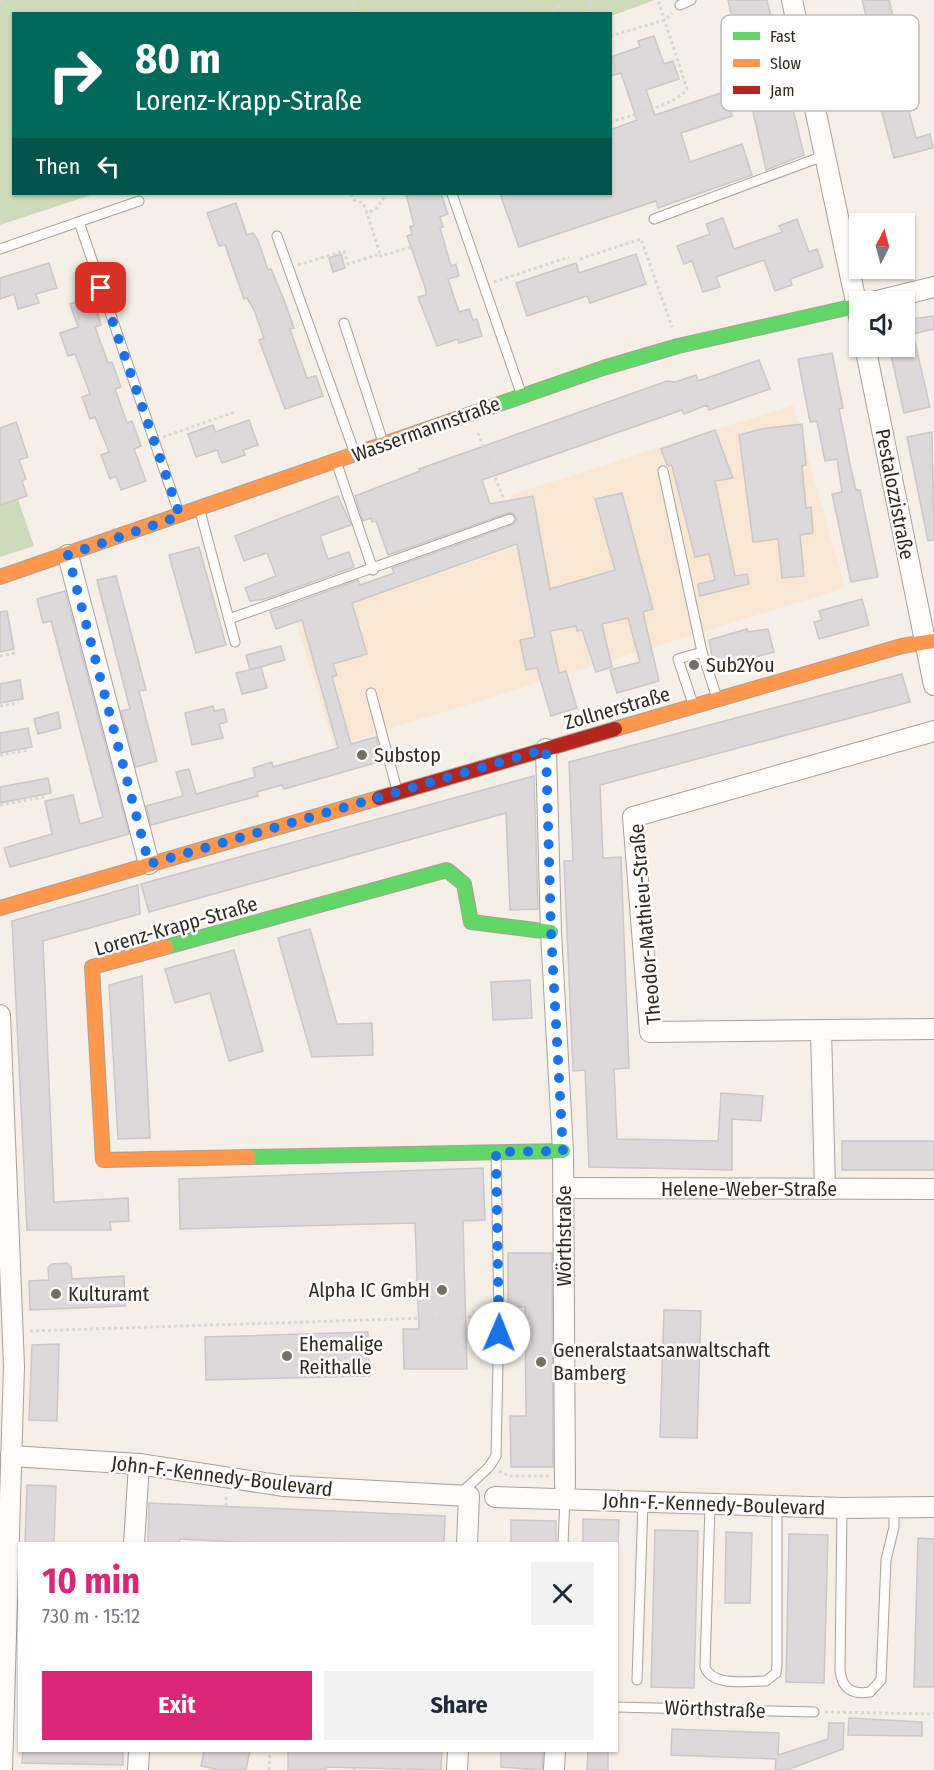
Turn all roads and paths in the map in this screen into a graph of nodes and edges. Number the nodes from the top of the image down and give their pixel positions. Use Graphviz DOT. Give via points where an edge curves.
graph roads {
  1 [pos="569,0"];
  2 [pos="658,0"];
  3 [pos="691,0"];
  4 [pos="792,0"];
  5 [pos="680,5"];
  6 [pos="551,12"];
  7 [pos="795,15"];
  8 [pos="665,20"];
  9 [pos="612,35"];
  10 [pos="816,111"];
  11 [pos="612,121"];
  12 [pos="826,155"];
  13 [pos="352,195"];
  14 [pos="385,195"];
  15 [pos="452,195"];
  16 [pos="139,201"];
  17 [pos="367,213"];
  18 [pos="654,219"];
  19 [pos="79,222"];
  20 [pos="278,236"];
  21 [pos="411,247"];
  22 [pos="0,249"];
  23 [pos="380,254"];
  24 [pos="569,257"];
  25 [pos="580,259"];
  26 [pos="305,263"];
  27 [pos="484,286"];
  28 [pos="934,287"];
  29 [pos="858,291"];
  30 [pos="915,293"];
  31 [pos="849,311"];
  32 [pos="344,323"];
  33 [pos="678,346"];
  34 [pos="867,357"];
  35 [pos="521,395"];
  36 [pos="235,412"];
  37 [pos="470,414"];
  38 [pos="154,440"];
  39 [pos="384,444"];
  40 [pos="355,454"];
  41 [pos="336,461"];
  42 [pos="663,471"];
  43 [pos="199,509"];
  44 [pos="180,516"];
  45 [pos="510,519"];
  46 [pos="68,555"];
  47 [pos="372,570"];
  48 [pos="0,577"];
  49 [pos="229,619"];
  50 [pos="930,641"];
  51 [pos="236,642"];
  52 [pos="702,652"];
  53 [pos="15,653"];
  54 [pos="0,656"];
  55 [pos="934,685"];
  56 [pos="371,693"];
  57 [pos="718,700"];
  58 [pos="19,703"];
  59 [pos="0,706"];
  60 [pos="693,706"];
  61 [pos="934,731"];
  62 [pos="546,749"];
  63 [pos="29,750"];
  64 [pos="0,755"];
  65 [pos="398,792"];
  66 [pos="44,797"];
  67 [pos="0,805"];
  68 [pos="149,864"];
  69 [pos="0,908"];
  70 [pos="551,932"];
  71 [pos="0,1015"];
  72 [pos="934,1029"];
  73 [pos="820,1030"];
  74 [pos="563,1151"];
  75 [pos="496,1152"];
  76 [pos="564,1188"];
  77 [pos="825,1189"];
  78 [pos="934,1189"];
  79 [pos="6,1302"];
  80 [pos="500,1316"];
  81 [pos="13,1332"];
  82 [pos="11,1456"];
  83 [pos="139,1464"];
  84 [pos="489,1467"];
  85 [pos="565,1487"];
  86 [pos="463,1496"];
  87 [pos="495,1497"];
  88 [pos="643,1503"];
  89 [pos="710,1505"];
  90 [pos="777,1506"];
  91 [pos="842,1508"];
  92 [pos="894,1508"];
  93 [pos="934,1508"];
  94 [pos="134,1542"];
  95 [pos="467,1542"];
  96 [pos="563,1542"];
  97 [pos="3,1623"];
  98 [pos="638,1680"];
  99 [pos="618,1707"];
  100 [pos="814,1712"];
  101 [pos="934,1714"];
  102 [pos="139,1752"];
  103 [pos="270,1752"];
  104 [pos="458,1752"];
  105 [pos="555,1752"];
  106 [pos="2,1770"];
  107 [pos="138,1770"];
  108 [pos="269,1770"];
  109 [pos="457,1770"];
  110 [pos="554,1770"];
  1 -- 6 [label="path"];
  2 -- 8 [label="path"];
  3 -- 5 [label="lane"];
  4 -- 7 [label="street"];
  5 -- 8 [label="path"];
  8 -- 9 [label="path"];
  8 -- 11 [label="path" via="687,89 661,105"];
  10 -- 12 [label="street"];
  12 -- 18 [label="lane"];
  12 -- 29 [label="street"];
  13 -- 17 [label="path" via="363,203"];
  14 -- 17 [label="path" via="378,208"];
  15 -- 27 [label="lane"];
  16 -- 19 [label="lane"];
  17 -- 23 [label="path"];
  19 -- 22 [label="lane"];
  19 -- 38 [label="lane"];
  20 -- 40 [label="lane"];
  21 -- 23 [label="path"];
  23 -- 26 [label="path" via="348,264 344,251"];
  24 -- 27 [label="path"];
  25 -- 33 [label="path" via="641,239"];
  27 -- 35 [label="lane"];
  28 -- 30 [label="street, Wassermannstraße"];
  31 -- 33 [label="street, Wassermannstraße"];
  32 -- 39 [label="lane"];
  33 -- 35 [label="street, Wassermannstraße"];
  34 -- 50 [label="street, Pestalozzistraße"];
  35 -- 37 [label="street, Wassermannstraße"];
  36 -- 38 [label="path"];
  37 -- 39 [label="street, Wassermannstraße"];
  37 -- 45 [label="path"];
  38 -- 44 [label="lane"];
  39 -- 40 [label="street, Wassermannstraße"];
  40 -- 41 [label="street, Wassermannstraße"];
  41 -- 43 [label="street, Wassermannstraße"];
  41 -- 47 [label="lane"];
  42 -- 52 [label="lane"];
  43 -- 44 [label="street, Wassermannstraße"];
  43 -- 49 [label="lane"];
  44 -- 46 [label="street, Wassermannstraße"];
  45 -- 47 [label="lane"];
  46 -- 48 [label="street, Wassermannstraße"];
  46 -- 68 [label="street"];
  47 -- 49 [label="lane"];
  49 -- 51 [label="lane"];
  50 -- 55 [label="street, Pestalozzistraße"];
  50 -- 57 [label="street, Zollnerstraße"];
  52 -- 57 [label="lane"];
  52 -- 60 [label="lane" via="678,659"];
  53 -- 54 [label="path"];
  56 -- 65 [label="lane"];
  57 -- 60 [label="street, Zollnerstraße"];
  58 -- 59 [label="path"];
  60 -- 62 [label="street, Zollnerstraße"];
  61 -- 73 [label="street, Theodor-Mathieu-Straße" via="633,817 650,1032"];
  62 -- 65 [label="street, Zollnerstraße"];
  62 -- 70 [label="street, Wörthstraße"];
  63 -- 64 [label="path"];
  65 -- 68 [label="street, Zollnerstraße"];
  66 -- 67 [label="path"];
  68 -- 69 [label="street, Zollnerstraße"];
  70 -- 74 [label="street, Wörthstraße"];
  70 -- 75 [label="street, Lorenz-Krapp-Straße" via="471,922 464,884 447,870 92,967 103,1160"];
  71 -- 79 [label="street"];
  72 -- 73 [label="street"];
  73 -- 77 [label="street"];
  74 -- 75 [label="street, Lorenz-Krapp-Straße"];
  74 -- 76 [label="street, Wörthstraße"];
  75 -- 80 [label="lane"];
  76 -- 77 [label="street, Helene-Weber-Straße"];
  76 -- 85 [label="street, Wörthstraße"];
  77 -- 78 [label="street, Helene-Weber-Straße"];
  79 -- 81 [label="street"];
  80 -- 81 [label="path"];
  80 -- 84 [label="lane" via="496,1456"];
  81 -- 82 [label="street"];
  82 -- 83 [label="street, John-F.-Kennedy-Boulevard"];
  82 -- 97 [label="street"];
  83 -- 86 [label="street, John-F.-Kennedy-Boulevard" via="284,1486"];
  83 -- 94 [label="street"];
  84 -- 85 [label="path" via="509,1476"];
  84 -- 86 [label="lane"];
  85 -- 87 [label="street, John-F.-Kennedy-Boulevard"];
  85 -- 88 [label="street, John-F.-Kennedy-Boulevard"];
  85 -- 96 [label="lane, Wörthstraße"];
  86 -- 95 [label="street"];
  88 -- 89 [label="street, John-F.-Kennedy-Boulevard"];
  88 -- 98 [label="lane"];
  89 -- 90 [label="street, John-F.-Kennedy-Boulevard"];
  89 -- 90 [label="lane" via="705,1667 710,1677 716,1679 766,1681 776,1673 777,1665"];
  90 -- 91 [label="street, John-F.-Kennedy-Boulevard"];
  91 -- 92 [label="street, John-F.-Kennedy-Boulevard"];
  91 -- 92 [label="lane" via="840,1670 847,1689 863,1693 870,1692 880,1680 886,1560"];
  92 -- 93 [label="street, John-F.-Kennedy-Boulevard"];
  97 -- 106 [label="street"];
  99 -- 100 [label="lane, Wörthstraße"];
  100 -- 101 [label="path"];
  102 -- 107 [label="street"];
  103 -- 108 [label="path"];
  104 -- 109 [label="street"];
  105 -- 110 [label="street"];
}
